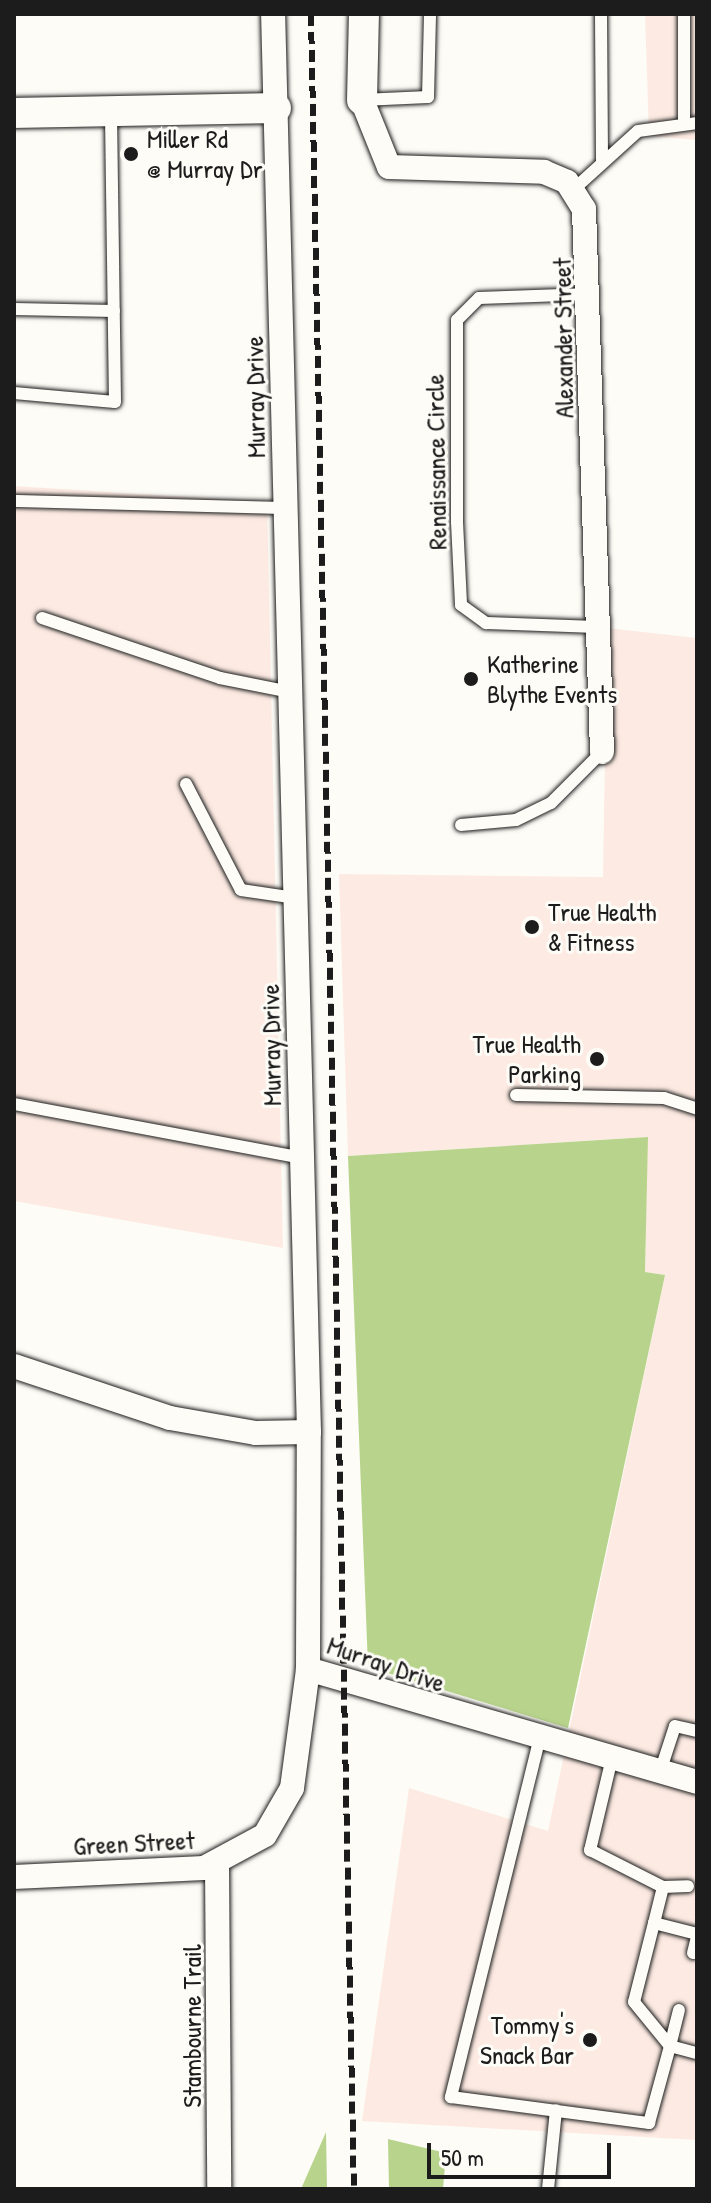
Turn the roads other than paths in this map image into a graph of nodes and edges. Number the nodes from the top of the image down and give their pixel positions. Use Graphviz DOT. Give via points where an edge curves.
graph roads {
  1 [pos="273,14"];
  2 [pos="364,14"];
  3 [pos="430,14"];
  4 [pos="601,14"];
  5 [pos="684,14"];
  6 [pos="362,100"];
  7 [pos="276,108"];
  8 [pos="14,113"];
  9 [pos="111,114"];
  10 [pos="691,123"];
  11 [pos="602,162"];
  12 [pos="574,189"];
  13 [pos="591,294"];
  14 [pos="14,309"];
  15 [pos="114,311"];
  16 [pos="14,393"];
  17 [pos="14,501"];
  18 [pos="286,508"];
  19 [pos="42,618"];
  20 [pos="597,627"];
  21 [pos="290,692"];
  22 [pos="602,752"];
  23 [pos="186,784"];
  24 [pos="461,825"];
  25 [pos="296,898"];
  26 [pos="516,1095"];
  27 [pos="14,1104"];
  28 [pos="697,1109"];
  29 [pos="302,1158"];
  30 [pos="14,1366"];
  31 [pos="309,1432"];
  32 [pos="308,1669"];
  33 [pos="697,1731"];
  34 [pos="539,1741"];
  35 [pos="612,1758"];
  36 [pos="660,1772"];
  37 [pos="697,1782"];
  38 [pos="217,1863"];
  39 [pos="14,1877"];
  40 [pos="688,1886"];
  41 [pos="663,1887"];
  42 [pos="682,1899"];
  43 [pos="654,1923"];
  44 [pos="697,1936"];
  45 [pos="693,1953"];
  46 [pos="679,2010"];
  47 [pos="670,2046"];
  48 [pos="697,2053"];
  49 [pos="556,2110"];
  50 [pos="219,2189"];
  51 [pos="548,2189"];
  1 -- 7 [label="street, Murray Drive"];
  2 -- 6 [label="street"];
  3 -- 6 [label="lane" via="428,97"];
  4 -- 11 [label="lane"];
  5 -- 10 [label="lane"];
  6 -- 12 [label="street" via="389,167 544,172"];
  7 -- 9 [label="street"];
  7 -- 18 [label="street, Murray Drive"];
  8 -- 9 [label="street"];
  9 -- 15 [label="lane"];
  10 -- 11 [label="lane" via="638,131"];
  11 -- 12 [label="lane"];
  12 -- 13 [label="street, Alexander Street" via="589,236"];
  13 -- 20 [label="street, Alexander Street"];
  13 -- 20 [label="lane, Renaissance Circle" via="479,298 457,320 457,522 461,605 486,623"];
  14 -- 15 [label="lane"];
  15 -- 16 [label="lane" via="115,402"];
  17 -- 18 [label="lane"];
  18 -- 21 [label="street, Murray Drive"];
  19 -- 21 [label="lane" via="220,678"];
  20 -- 22 [label="street, Alexander Street"];
  21 -- 25 [label="street, Murray Drive"];
  22 -- 24 [label="lane" via="551,803 516,820"];
  23 -- 25 [label="lane" via="241,890"];
  25 -- 29 [label="street, Murray Drive"];
  26 -- 28 [label="lane" via="664,1098"];
  27 -- 29 [label="lane"];
  29 -- 31 [label="street, Murray Drive"];
  30 -- 31 [label="street" via="170,1418 256,1433"];
  31 -- 32 [label="street, Murray Drive"];
  32 -- 34 [label="street, Murray Drive"];
  32 -- 38 [label="street, Green Street" via="285,1808 265,1835"];
  33 -- 36 [label="lane" via="675,1726"];
  34 -- 35 [label="street, Murray Drive"];
  34 -- 49 [label="lane" via="451,2097"];
  35 -- 36 [label="street, Murray Drive"];
  35 -- 41 [label="lane" via="590,1850"];
  36 -- 37 [label="street, Murray Drive"];
  38 -- 39 [label="street, Green Street" via="159,1874"];
  38 -- 50 [label="street, Stambourne Trail"];
  40 -- 41 [label="lane"];
  41 -- 42 [label="lane"];
  41 -- 43 [label="lane"];
  43 -- 44 [label="lane"];
  43 -- 47 [label="lane" via="634,2002"];
  44 -- 45 [label="lane"];
  46 -- 47 [label="lane"];
  47 -- 48 [label="lane"];
  47 -- 49 [label="lane" via="649,2123"];
  49 -- 51 [label="lane"];
}
